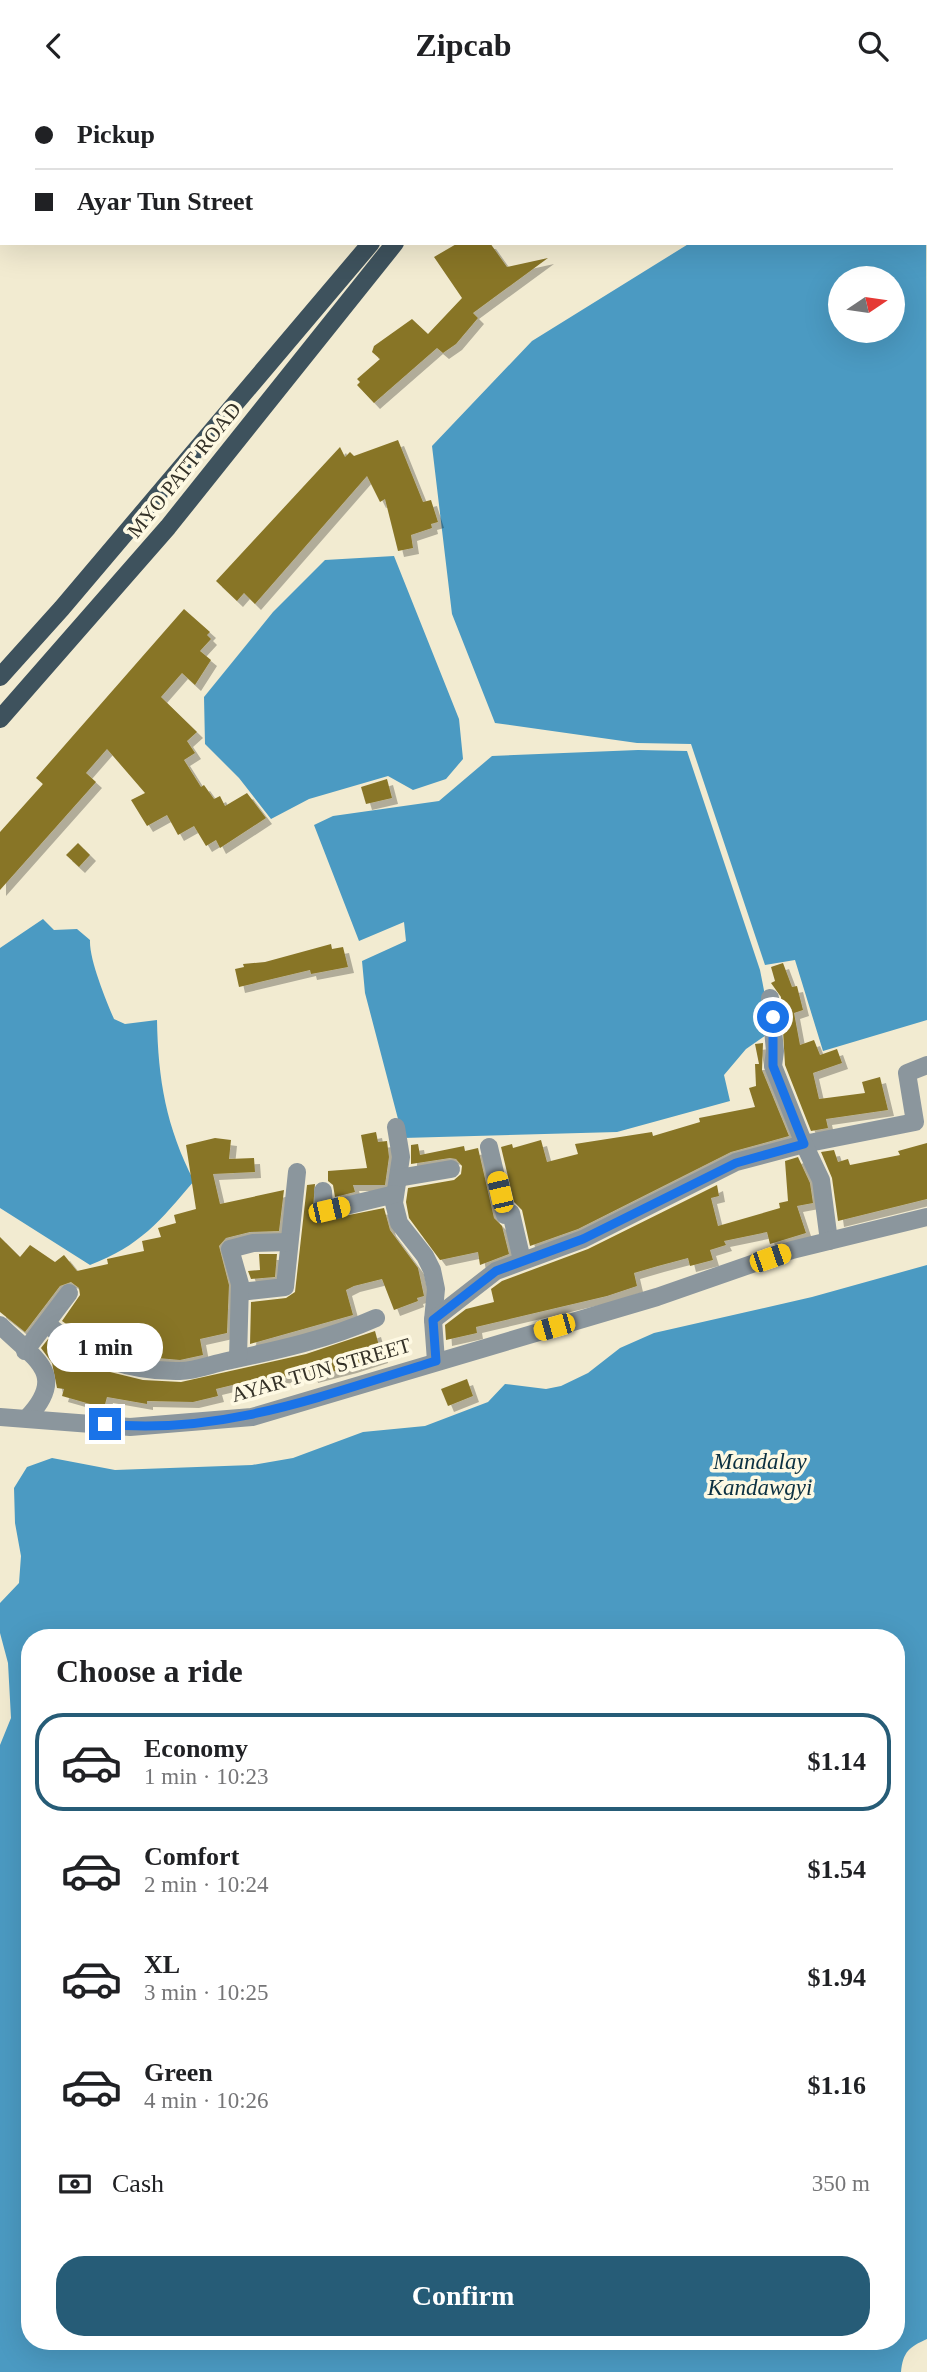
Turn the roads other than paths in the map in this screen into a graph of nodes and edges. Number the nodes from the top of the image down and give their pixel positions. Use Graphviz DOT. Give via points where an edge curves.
graph roads {
  1 [pos="369,245"];
  2 [pos="394,245"];
  3 [pos="62,608"];
  4 [pos="80,627"];
  5 [pos="0,677"];
  6 [pos="0,719"];
  7 [pos="770,998"];
  8 [pos="927,1065"];
  9 [pos="397,1127"];
  10 [pos="804,1144"];
  11 [pos="489,1147"];
  12 [pos="451,1169"];
  13 [pos="297,1172"];
  14 [pos="397,1186"];
  15 [pos="323,1191"];
  16 [pos="927,1217"];
  17 [pos="829,1241"];
  18 [pos="289,1242"];
  19 [pos="522,1260"];
  20 [pos="240,1292"];
  21 [pos="69,1293"];
  22 [pos="376,1318"];
  23 [pos="433,1320"];
  24 [pos="47,1324"];
  25 [pos="0,1325"];
  26 [pos="25,1351"];
  27 [pos="238,1358"];
  28 [pos="436,1361"];
  29 [pos="0,1416"];
  30 [pos="28,1417"];
  1 -- 3 [label="main road, MYO PATT ROAD"];
  2 -- 4 [label="main road, MYO PATT ROAD" via="168,527"];
  3 -- 4 [label="main road"];
  3 -- 5 [label="main road, MYO PATT ROAD"];
  4 -- 6 [label="main road, MYO PATT ROAD"];
  7 -- 10 [label="street" via="773,1066"];
  8 -- 10 [label="street" via="907,1073 915,1122"];
  9 -- 14 [label="street" via="401,1148"];
  10 -- 17 [label="street" via="821,1180"];
  10 -- 19 [label="street" via="736,1163 583,1239"];
  11 -- 19 [label="street" via="505,1215 511,1213"];
  12 -- 14 [label="street"];
  13 -- 18 [label="street"];
  14 -- 15 [label="street" via="329,1210 324,1207"];
  14 -- 23 [label="street" via="394,1203 399,1223 432,1270 436,1289"];
  16 -- 17 [label="street, AYAR TUN STREET"];
  17 -- 28 [label="street, AYAR TUN STREET"];
  18 -- 20 [label="street" via="285,1287"];
  18 -- 20 [label="street" via="229,1249"];
  19 -- 23 [label="street" via="486,1276"];
  20 -- 27 [label="street"];
  21 -- 24 [label="street"];
  22 -- 27 [label="street" via="312,1341"];
  23 -- 28 [label="street"];
  24 -- 26 [label="street"];
  24 -- 27 [label="street" via="95,1356 135,1367 181,1371"];
  25 -- 26 [label="street"];
  26 -- 30 [label="street" via="49,1380 46,1397"];
  28 -- 30 [label="street, AYAR TUN STREET" via="252,1417 131,1427"];
  29 -- 30 [label="street, AYAR TUN STREET"];
}
